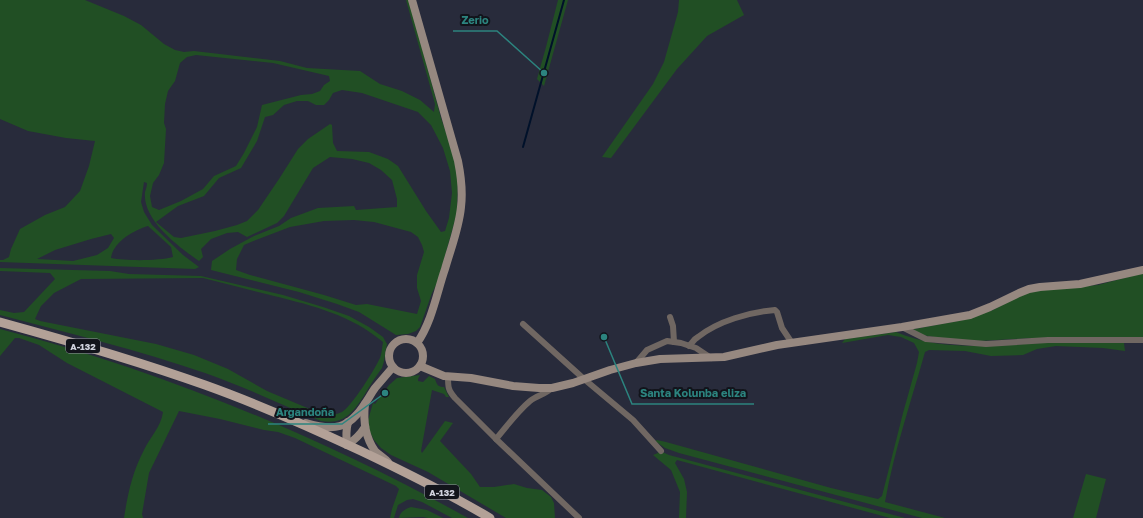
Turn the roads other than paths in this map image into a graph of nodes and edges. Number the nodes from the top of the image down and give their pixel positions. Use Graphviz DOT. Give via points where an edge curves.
graph roads {
  1 [pos="412,0"];
  2 [pos="1143,270"];
  3 [pos="670,317"];
  4 [pos="0,322"];
  5 [pos="523,324"];
  6 [pos="902,327"];
  7 [pos="1143,340"];
  8 [pos="674,342"];
  9 [pos="417,343"];
  10 [pos="792,343"];
  11 [pos="689,346"];
  12 [pos="711,358"];
  13 [pos="636,363"];
  14 [pos="393,366"];
  15 [pos="420,366"];
  16 [pos="448,376"];
  17 [pos="584,380"];
  18 [pos="552,388"];
  19 [pos="365,404"];
  20 [pos="289,419"];
  21 [pos="348,422"];
  22 [pos="365,427"];
  23 [pos="496,439"];
  24 [pos="348,445"];
  25 [pos="661,452"];
  26 [pos="393,466"];
  27 [pos="490,518"];
  28 [pos="579,518"];
  1 -- 9 [label="street" via="458,161 462,190 454,239 429,319"];
  2 -- 6 [label="street" via="1080,284 1029,289 970,315"];
  3 -- 8 [label="street"];
  4 -- 20 [label="main road, A-132" via="165,371"];
  5 -- 17 [label="street"];
  6 -- 7 [label="street" via="926,339 986,344 1048,340"];
  6 -- 10 [label="street"];
  8 -- 11 [label="street"];
  8 -- 13 [label="street" via="667,341 647,350"];
  9 -- 14 [label="street" via="406,339 395,343 389,357"];
  9 -- 15 [label="street" via="423,354"];
  10 -- 11 [label="street" via="782,328 775,310 746,314 719,324"];
  10 -- 12 [label="street"];
  11 -- 12 [label="street"];
  12 -- 13 [label="street" via="660,359"];
  13 -- 17 [label="street"];
  14 -- 15 [label="street" via="400,372 409,372"];
  14 -- 19 [label="street"];
  15 -- 16 [label="street"];
  16 -- 18 [label="street" via="513,386"];
  16 -- 23 [label="street" via="449,391"];
  17 -- 18 [label="street"];
  17 -- 25 [label="street" via="633,420"];
  18 -- 23 [label="street" via="532,399 521,409"];
  19 -- 21 [label="street"];
  19 -- 22 [label="street"];
  20 -- 21 [label="street" via="326,427"];
  20 -- 24 [label="main road, A-132"];
  21 -- 24 [label="street"];
  22 -- 24 [label="street"];
  22 -- 26 [label="street" via="376,451"];
  23 -- 28 [label="street"];
  24 -- 26 [label="main road, A-132"];
  26 -- 27 [label="main road, A-132"];
}
